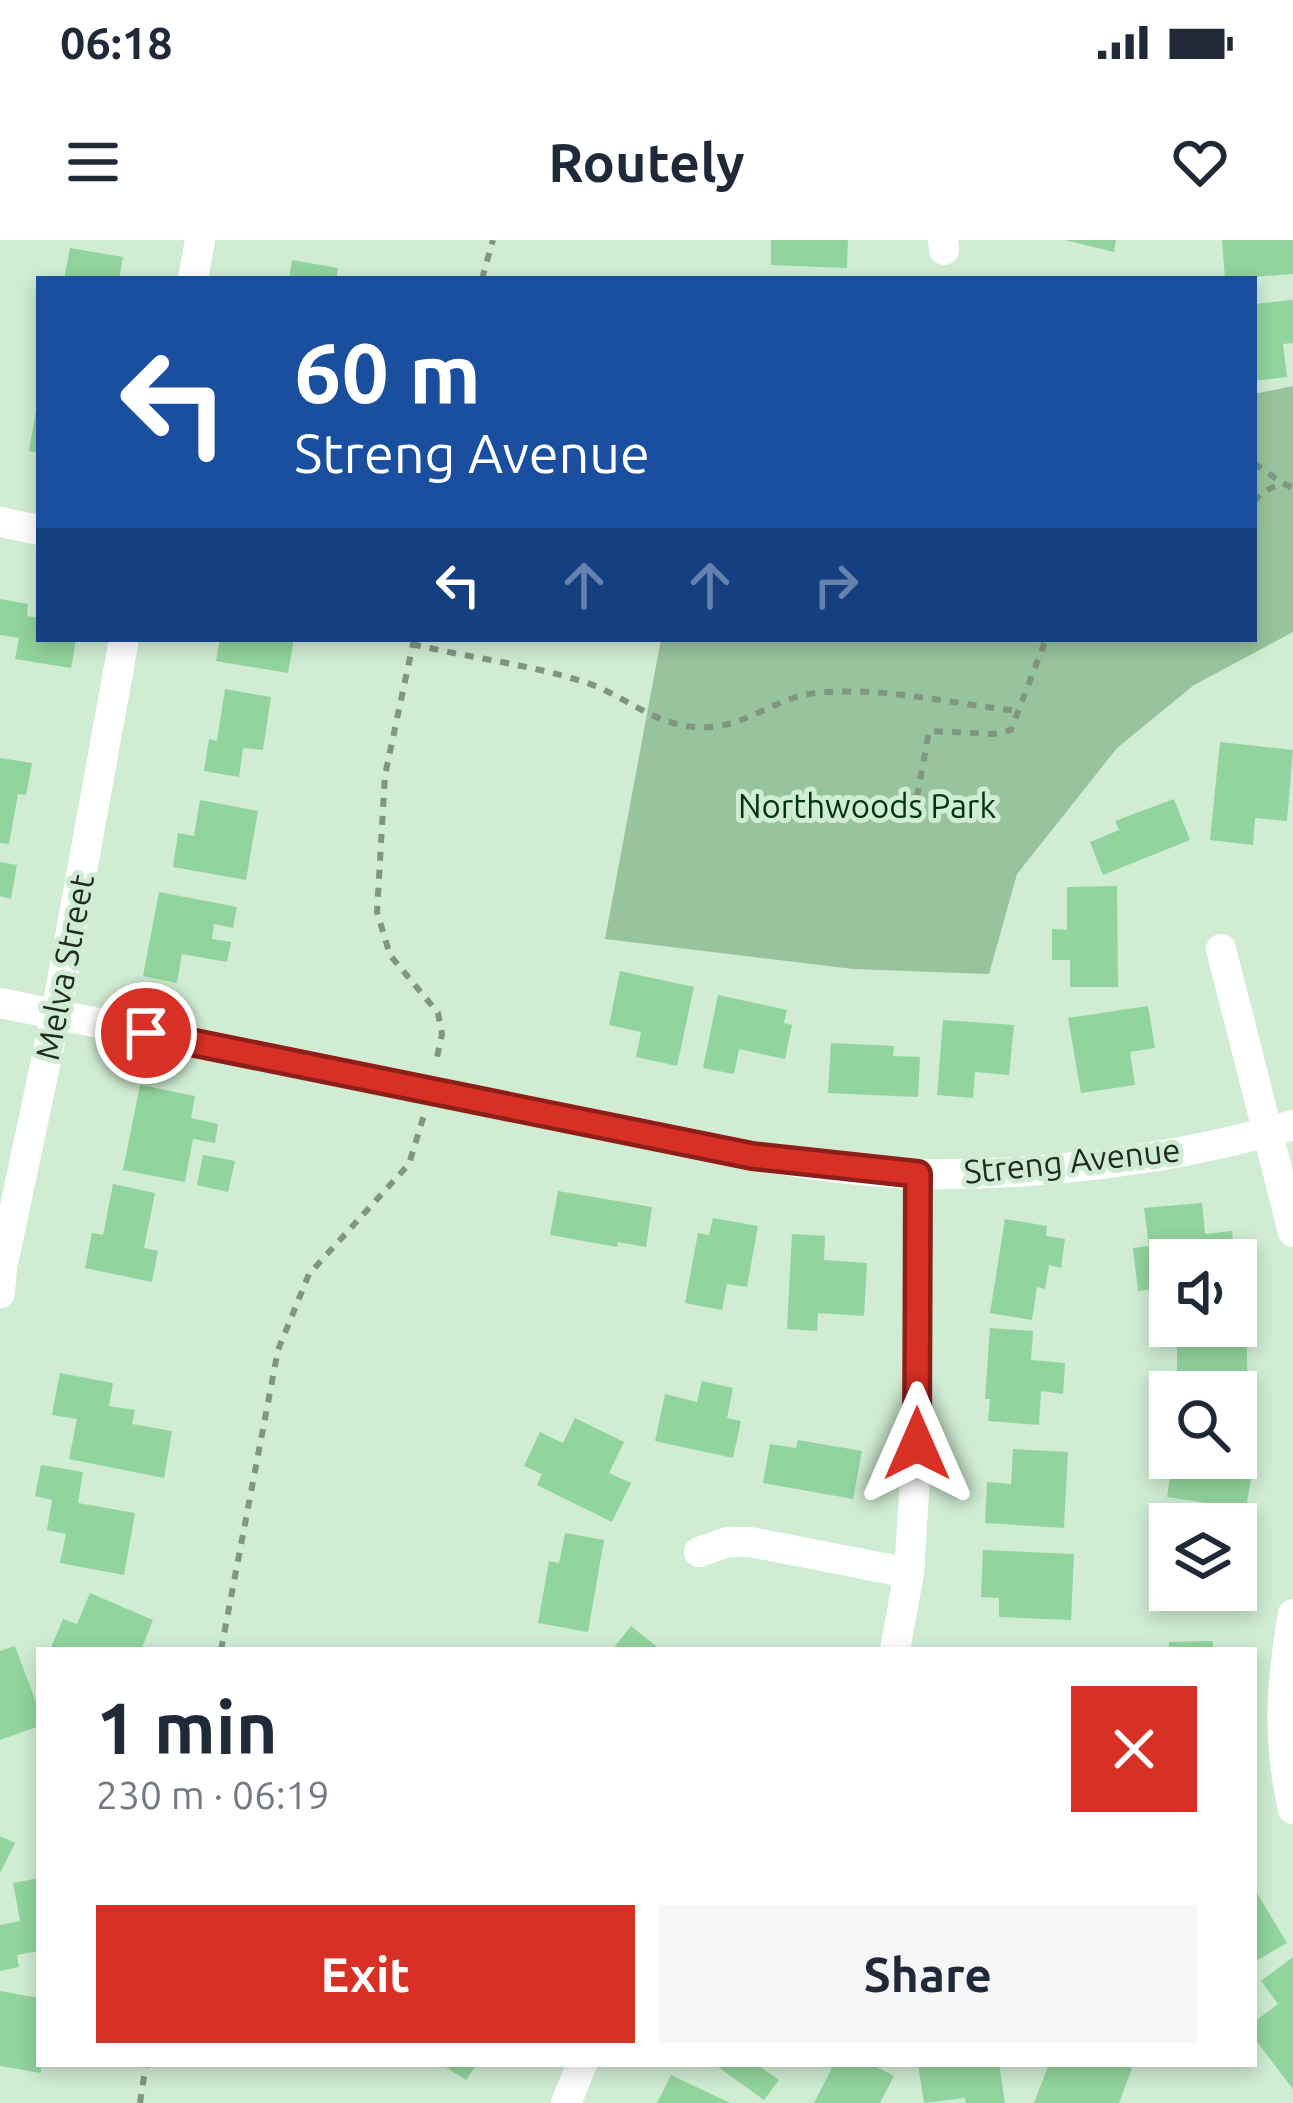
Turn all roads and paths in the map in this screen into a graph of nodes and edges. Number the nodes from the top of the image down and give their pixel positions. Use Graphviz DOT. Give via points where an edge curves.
graph roads {
  1 [pos="200,240"];
  2 [pos="494,240"];
  3 [pos="194,276"];
  4 [pos="483,276"];
  5 [pos="1257,465"];
  6 [pos="1282,483"];
  7 [pos="1293,488"];
  8 [pos="1257,490"];
  9 [pos="0,522"];
  10 [pos="36,529"];
  11 [pos="123,642"];
  12 [pos="413,642"];
  13 [pos="417,642"];
  14 [pos="1045,642"];
  15 [pos="1018,711"];
  16 [pos="917,797"];
  17 [pos="1221,949"];
  18 [pos="0,1003"];
  19 [pos="56,1014"];
  20 [pos="430,1093"];
  21 [pos="1281,1128"];
  22 [pos="918,1174"];
  23 [pos="1293,1232"];
  24 [pos="0,1294"];
  25 [pos="699,1552"];
  26 [pos="910,1573"];
  27 [pos="1293,1614"];
  28 [pos="222,1647"];
  29 [pos="896,1647"];
  30 [pos="1293,1809"];
  31 [pos="146,2067"];
  32 [pos="581,2067"];
  33 [pos="140,2103"];
  34 [pos="566,2103"];
  1 -- 3 [label="street"];
  2 -- 4 [label="path"];
  5 -- 6 [label="path"];
  6 -- 7 [label="path"];
  6 -- 8 [label="path"];
  9 -- 10 [label="street"];
  11 -- 19 [label="street, Melva Street"];
  12 -- 20 [label="path" via="386,775 377,912 390,955 438,1012 442,1034"];
  13 -- 15 [label="path" via="586,682 658,720 700,728 830,692"];
  14 -- 15 [label="path"];
  15 -- 16 [label="path" via="1011,730 929,731"];
  17 -- 21 [label="street"];
  18 -- 19 [label="street, Streng Avenue"];
  19 -- 20 [label="street, Streng Avenue"];
  19 -- 24 [label="street, Melva Street"];
  20 -- 22 [label="street, Streng Avenue" via="752,1156"];
  20 -- 28 [label="path" via="409,1164 309,1274 278,1350"];
  21 -- 22 [label="street, Streng Avenue" via="1097,1163"];
  21 -- 23 [label="street"];
  22 -- 26 [label="street"];
  25 -- 26 [label="street" via="751,1542"];
  26 -- 29 [label="street"];
  27 -- 30 [label="street" via="1280,1730"];
  31 -- 33 [label="path"];
  32 -- 34 [label="street"];
}
